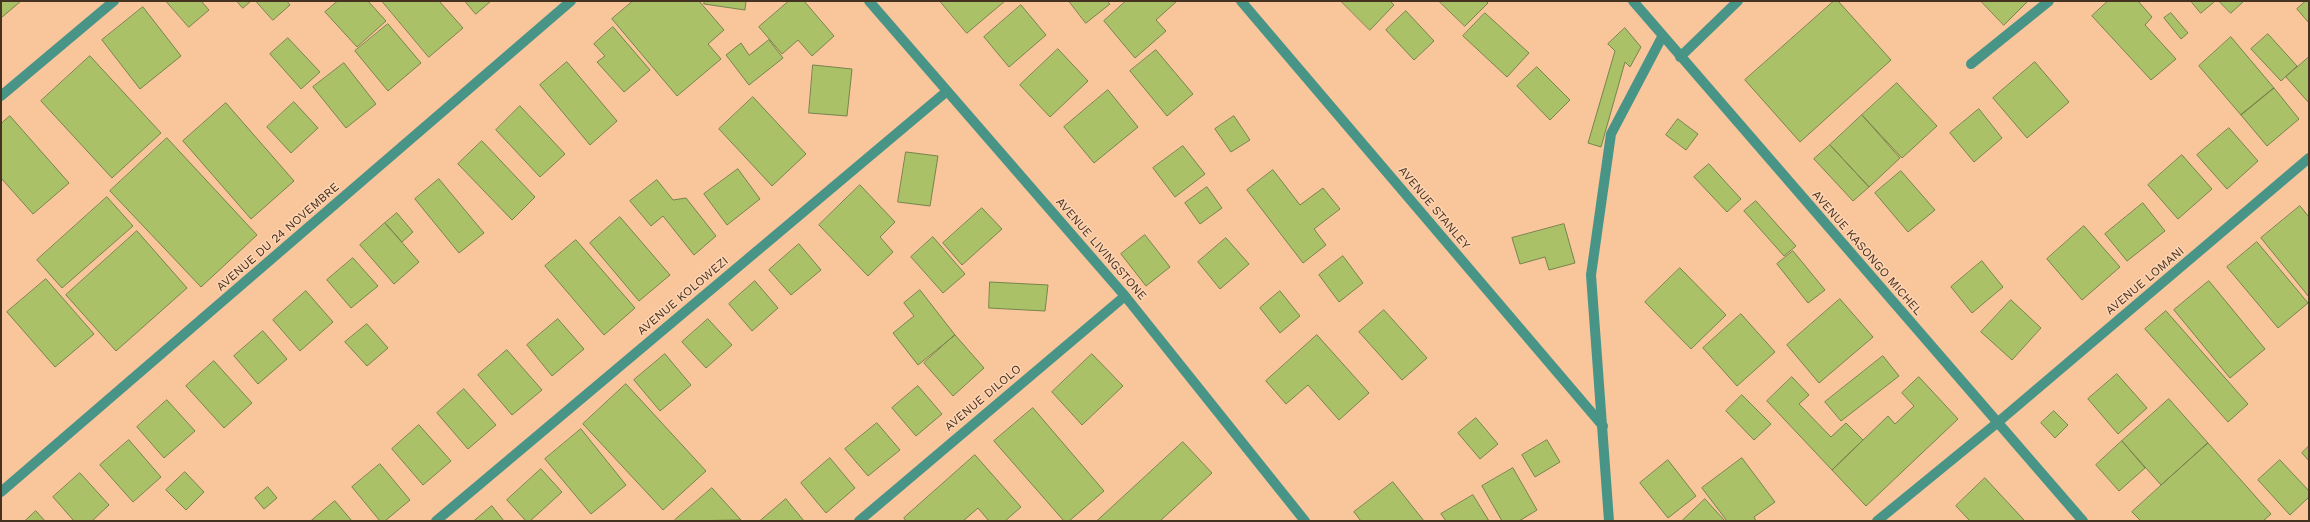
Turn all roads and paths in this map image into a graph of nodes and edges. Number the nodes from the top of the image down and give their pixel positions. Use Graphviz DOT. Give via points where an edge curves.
graph roads {
  1 [pos="114,1"];
  2 [pos="571,1"];
  3 [pos="869,1"];
  4 [pos="1633,1"];
  5 [pos="1738,1"];
  6 [pos="2049,1"];
  7 [pos="1243,3"];
  8 [pos="1662,37"];
  9 [pos="1680,57"];
  10 [pos="1971,64"];
  11 [pos="946,92"];
  12 [pos="1,96"];
  13 [pos="2309,158"];
  14 [pos="1125,296"];
  15 [pos="1997,423"];
  16 [pos="1602,426"];
  17 [pos="1,492"];
  18 [pos="1303,520"];
  19 [pos="436,521"];
  20 [pos="859,521"];
  21 [pos="1609,521"];
  22 [pos="1877,521"];
  23 [pos="2083,521"];
  1 -- 12 [label="street"];
  2 -- 17 [label="street, AVENUE DU 24 NOVEMBRE"];
  3 -- 11 [label="street, AVENUE LIVINGSTONE"];
  4 -- 8 [label="street, AVENUE KASONGO MICHEL"];
  5 -- 9 [label="street"];
  6 -- 10 [label="street"];
  7 -- 16 [label="street, AVENUE STANLEY"];
  8 -- 9 [label="street, AVENUE KASONGO MICHEL"];
  8 -- 16 [label="street" via="1611,134 1591,275"];
  9 -- 15 [label="street, AVENUE KASONGO MICHEL"];
  11 -- 14 [label="street, AVENUE LIVINGSTONE"];
  11 -- 19 [label="street, AVENUE KOLOWEZI"];
  13 -- 15 [label="street, AVENUE LOMANI"];
  14 -- 18 [label="street, AVENUE LIVINGSTONE"];
  14 -- 20 [label="street, AVENUE DILOLO"];
  15 -- 22 [label="street, AVENUE LOMANI"];
  15 -- 23 [label="street, AVENUE KASONGO MICHEL"];
  16 -- 21 [label="street"];
}
